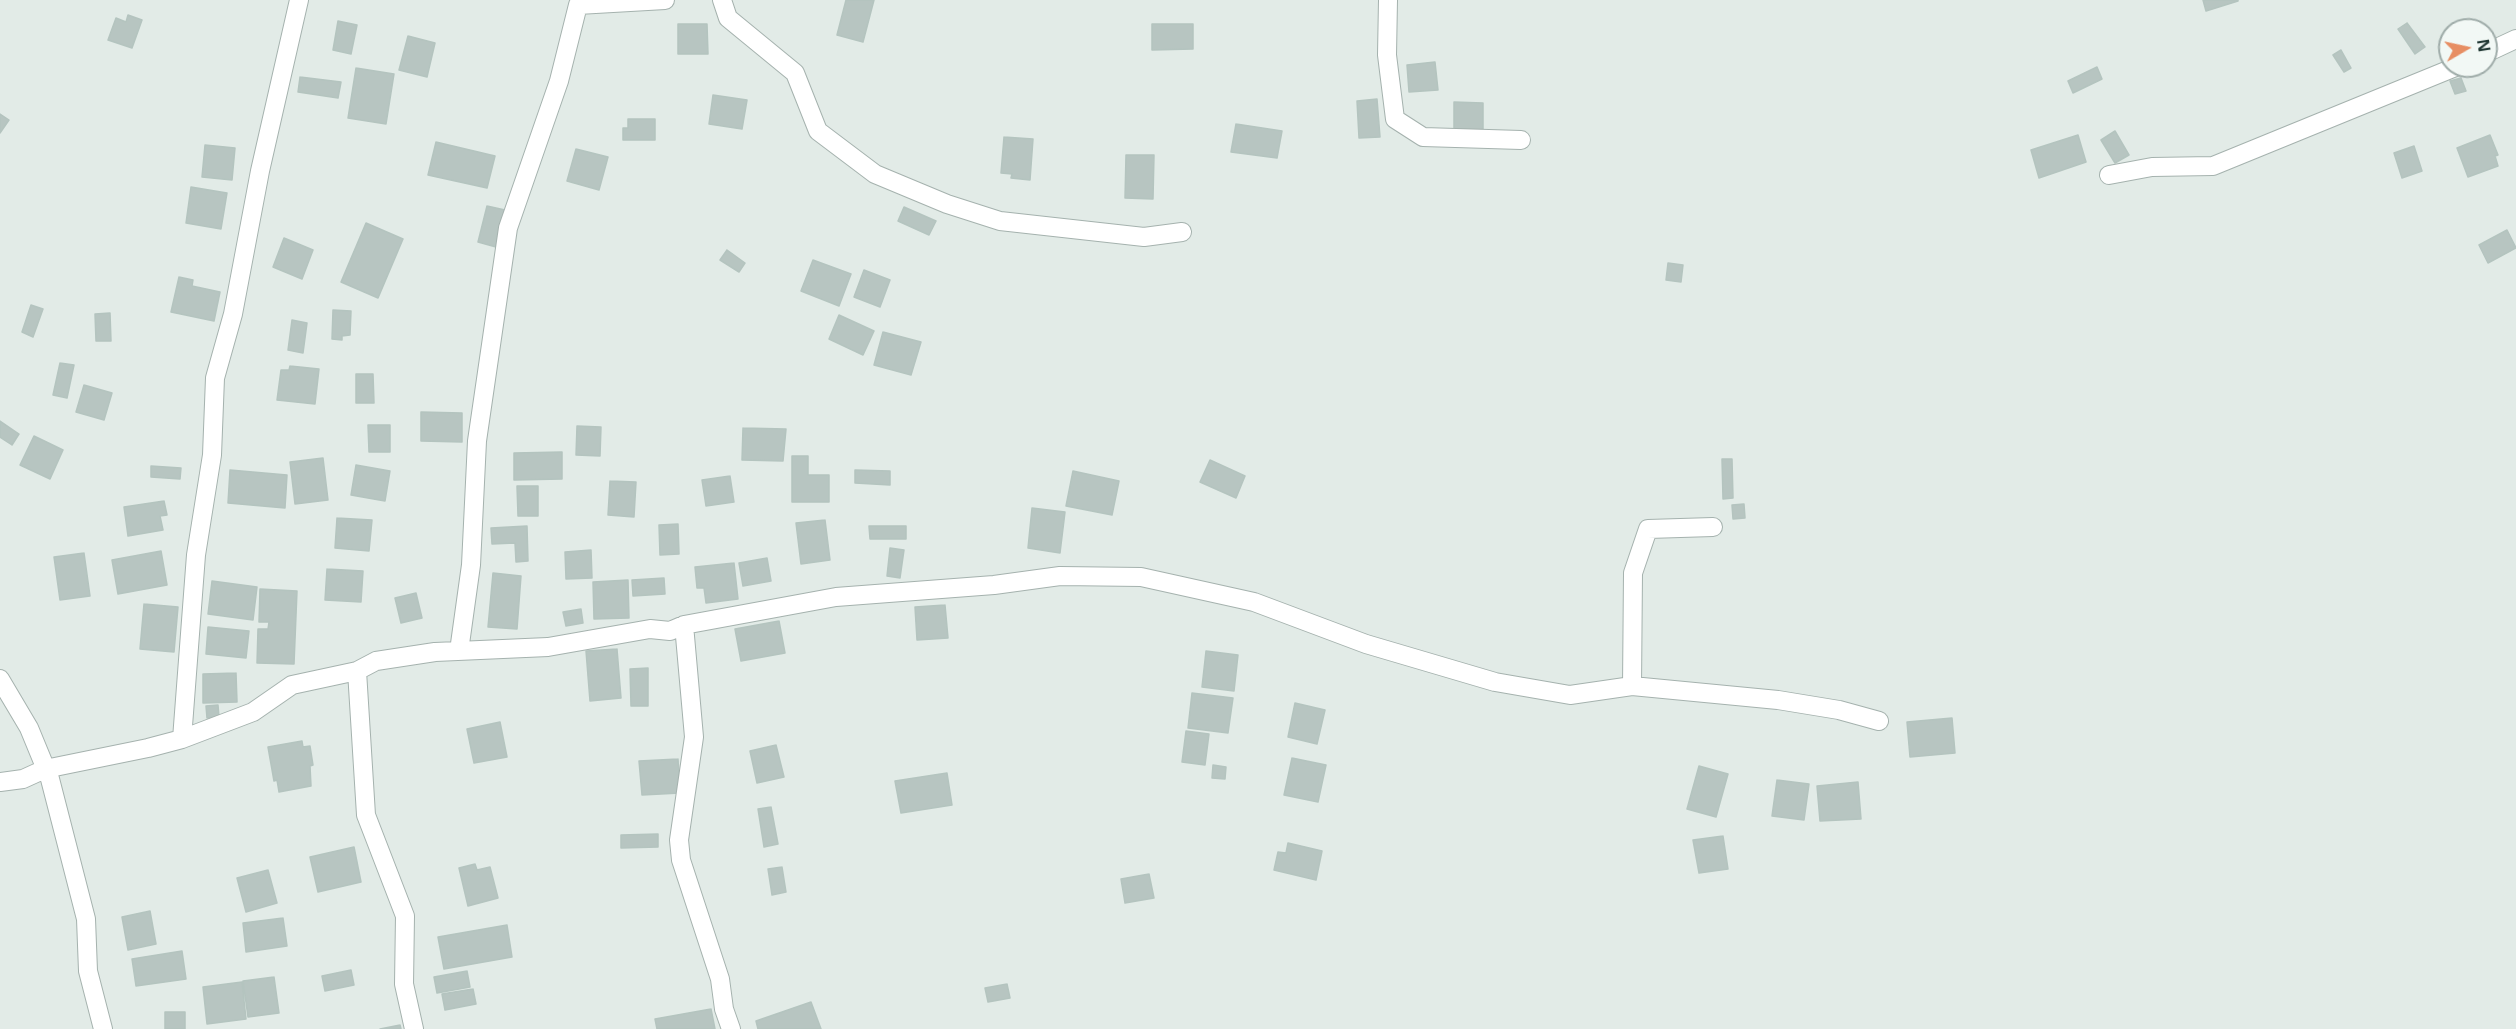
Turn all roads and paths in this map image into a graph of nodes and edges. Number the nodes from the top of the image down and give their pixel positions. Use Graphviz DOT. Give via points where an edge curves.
graph roads {
  1 [pos="298,0"];
  2 [pos="665,0"];
  3 [pos="722,0"];
  4 [pos="1388,0"];
  5 [pos="2516,39"];
  6 [pos="2498,47"];
  7 [pos="2438,74"];
  8 [pos="1521,141"];
  9 [pos="2109,175"];
  10 [pos="1182,232"];
  11 [pos="1713,527"];
  12 [pos="684,625"];
  13 [pos="459,651"];
  14 [pos="357,671"];
  15 [pos="0,679"];
  16 [pos="1632,686"];
  17 [pos="1879,722"];
  18 [pos="182,739"];
  19 [pos="45,769"];
  20 [pos="0,782"];
  21 [pos="103,1029"];
  22 [pos="414,1029"];
  23 [pos="731,1029"];
  1 -- 18 [label="street" via="233,314 215,378 212,454 196,555"];
  2 -- 13 [label="street" via="578,5 559,81 508,228 477,441 471,565"];
  3 -- 10 [label="street" via="728,18 795,73 818,131 875,174 1000,221 1144,237"];
  4 -- 8 [label="street" via="1387,55 1395,119 1423,137"];
  5 -- 6 [label="street"];
  7 -- 9 [label="street" via="2213,166 2152,167"];
  11 -- 16 [label="street" via="1648,529 1633,573"];
  12 -- 13 [label="street" via="670,631 650,629 548,647"];
  12 -- 16 [label="street" via="836,597 1060,576 1141,577 1254,602 1366,644 1495,682 1570,695"];
  12 -- 23 [label="street" via="694,737 679,840 681,860 720,979"];
  13 -- 14 [label="street" via="394,657"];
  14 -- 18 [label="street" via="292,685 253,712"];
  14 -- 22 [label="street" via="366,815 405,916 404,984"];
  15 -- 19 [label="street" via="29,728"];
  16 -- 17 [label="street" via="1778,700 1839,710"];
  18 -- 19 [label="street"];
  19 -- 20 [label="street" via="23,779"];
  19 -- 21 [label="street" via="86,919 88,971"];
}
